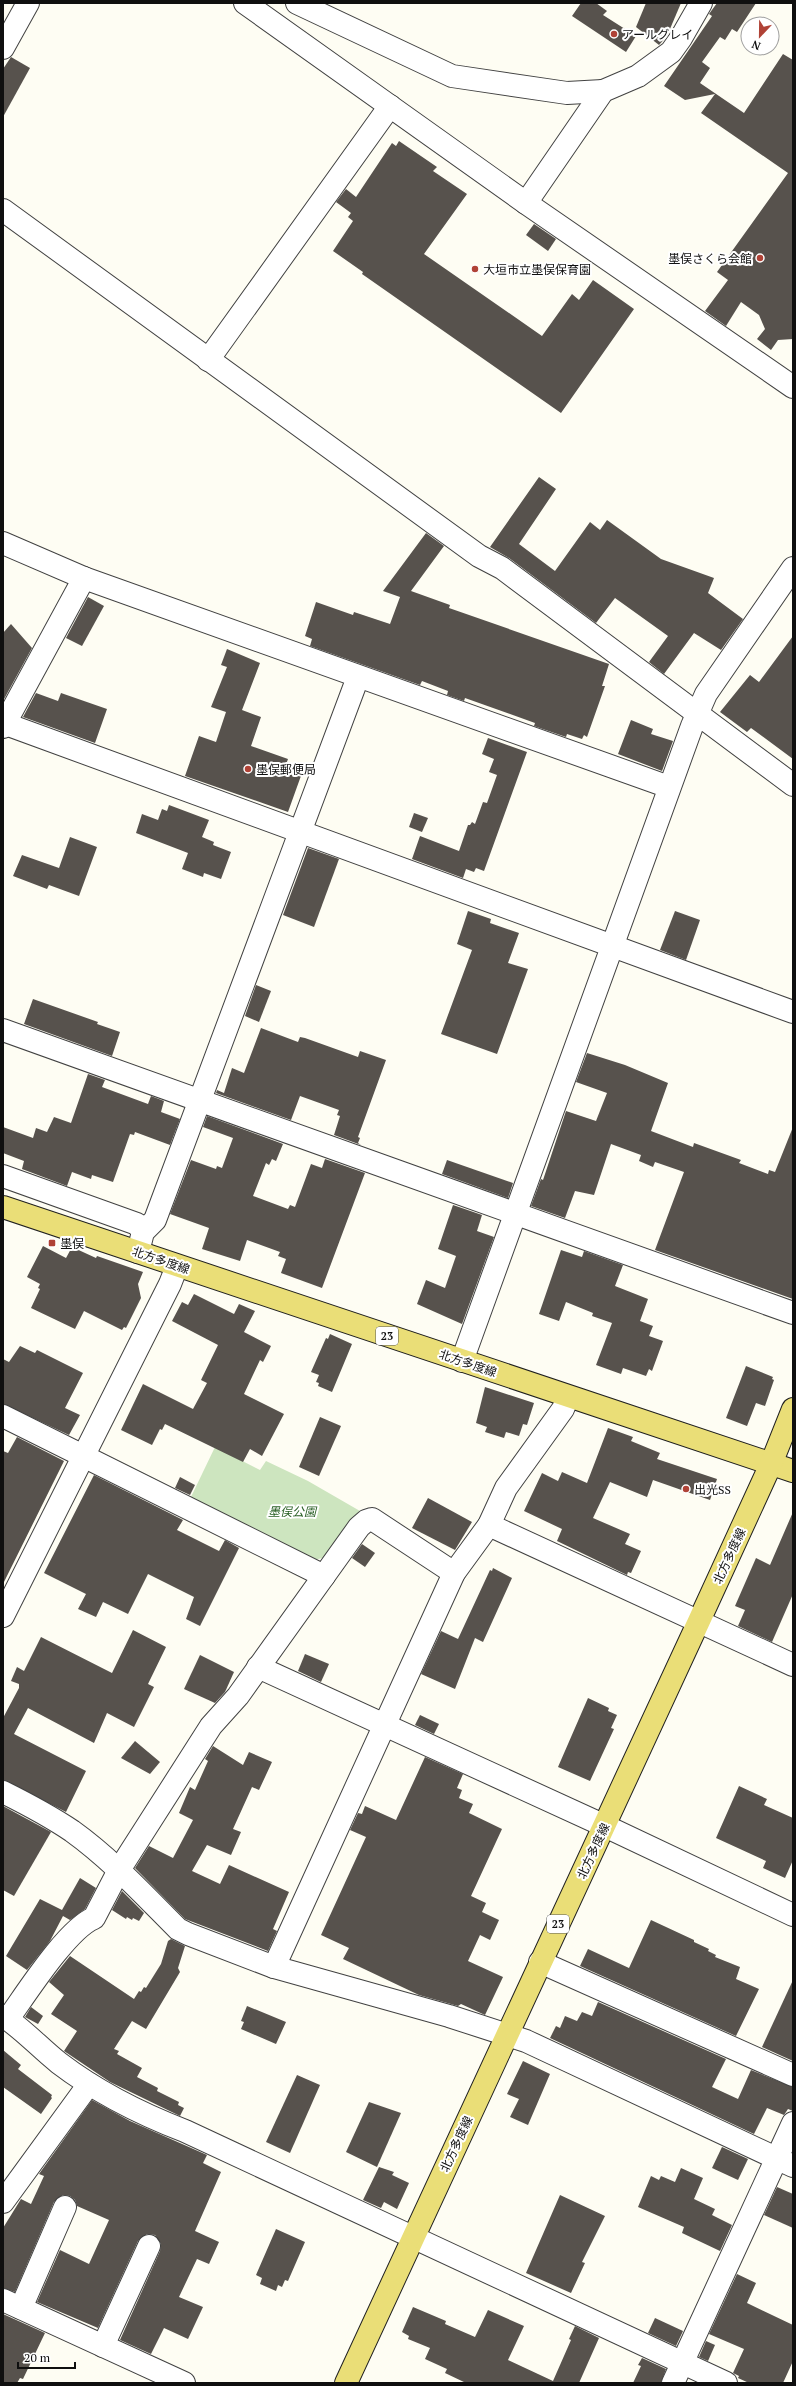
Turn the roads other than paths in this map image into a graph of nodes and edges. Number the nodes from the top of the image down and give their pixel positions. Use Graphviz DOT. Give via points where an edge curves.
graph roads {
  1 [pos="28,3"];
  2 [pos="245,3"];
  3 [pos="297,3"];
  4 [pos="701,3"];
  5 [pos="3,48"];
  6 [pos="603,91"];
  7 [pos="390,106"];
  8 [pos="526,203"];
  9 [pos="3,210"];
  10 [pos="208,360"];
  11 [pos="793,387"];
  12 [pos="3,543"];
  13 [pos="793,568"];
  14 [pos="84,578"];
  15 [pos="358,677"];
  16 [pos="697,713"];
  17 [pos="3,724"];
  18 [pos="793,785"];
  19 [pos="669,787"];
  20 [pos="300,830"];
  21 [pos="612,945"];
  22 [pos="793,1012"];
  23 [pos="3,1030"];
  24 [pos="200,1099"];
  25 [pos="3,1176"];
  26 [pos="3,1207"];
  27 [pos="515,1213"];
  28 [pos="141,1242"];
  29 [pos="177,1266"];
  30 [pos="793,1313"];
  31 [pos="462,1361"];
  32 [pos="568,1397"];
  33 [pos="793,1409"];
  34 [pos="3,1416"];
  35 [pos="85,1457"];
  36 [pos="771,1464"];
  37 [pos="793,1471"];
  38 [pos="489,1525"];
  39 [pos="454,1573"];
  40 [pos="324,1576"];
  41 [pos="4,1610"];
  42 [pos="700,1621"];
  43 [pos="793,1665"];
  44 [pos="258,1667"];
  45 [pos="383,1724"];
  46 [pos="3,1792"];
  47 [pos="605,1826"];
  48 [pos="119,1870"];
  49 [pos="793,1915"];
  50 [pos="540,1962"];
  51 [pos="274,1967"];
  52 [pos="6,2017"];
  53 [pos="506,2035"];
  54 [pos="793,2076"];
  55 [pos="89,2084"];
  56 [pos="793,2123"];
  57 [pos="785,2162"];
  58 [pos="10,2179"];
  59 [pos="3,2202"];
  60 [pos="65,2207"];
  61 [pos="413,2238"];
  62 [pos="149,2246"];
  63 [pos="12,2304"];
  64 [pos="103,2346"];
  65 [pos="683,2362"];
  66 [pos="184,2383"];
  67 [pos="346,2383"];
  68 [pos="673,2383"];
  69 [pos="726,2383"];
  1 -- 5 [label="street"];
  2 -- 7 [label="street"];
  3 -- 6 [label="street" via="452,76 567,93"];
  4 -- 6 [label="street" via="671,52 638,76"];
  6 -- 8 [label="street"];
  7 -- 8 [label="street"];
  7 -- 10 [label="street"];
  8 -- 11 [label="street"];
  9 -- 10 [label="street"];
  10 -- 16 [label="street" via="479,556 502,568"];
  12 -- 14 [label="street"];
  13 -- 16 [label="street" via="706,694"];
  14 -- 15 [label="street"];
  14 -- 17 [label="street"];
  15 -- 19 [label="street"];
  15 -- 20 [label="street"];
  16 -- 18 [label="street"];
  16 -- 19 [label="street"];
  17 -- 20 [label="street"];
  19 -- 21 [label="street"];
  20 -- 21 [label="street"];
  20 -- 24 [label="street"];
  21 -- 22 [label="street"];
  21 -- 27 [label="street"];
  23 -- 24 [label="street"];
  24 -- 27 [label="street"];
  24 -- 28 [label="street" via="155,1220"];
  25 -- 28 [label="street" via="137,1224"];
  26 -- 28 [label="main road, 北方多度線 / 23"];
  27 -- 30 [label="street"];
  27 -- 31 [label="street"];
  28 -- 29 [label="main road, 北方多度線 / 23"];
  29 -- 31 [label="main road, 北方多度線 / 23"];
  29 -- 35 [label="street"];
  31 -- 32 [label="main road, 北方多度線 / 23"];
  32 -- 36 [label="main road, 北方多度線 / 23"];
  32 -- 38 [label="street" via="563,1410 506,1488"];
  33 -- 36 [label="main road"];
  34 -- 35 [label="street"];
  35 -- 40 [label="street"];
  35 -- 41 [label="street"];
  36 -- 37 [label="main road"];
  36 -- 42 [label="main road, 北方多度線 / 23"];
  38 -- 39 [label="street"];
  38 -- 42 [label="street"];
  39 -- 40 [label="street" via="372,1519 359,1527"];
  39 -- 45 [label="street"];
  40 -- 44 [label="street"];
  42 -- 43 [label="street"];
  42 -- 47 [label="main road, 北方多度線 / 23"];
  44 -- 45 [label="street"];
  44 -- 48 [label="street" via="238,1696 211,1726"];
  45 -- 47 [label="street"];
  45 -- 51 [label="street"];
  46 -- 48 [label="street" via="43,1812 74,1832"];
  47 -- 49 [label="street"];
  47 -- 50 [label="main road, 北方多度線 / 23"];
  48 -- 51 [label="street" via="178,1929"];
  48 -- 52 [label="street" via="94,1918 74,1934 48,1963"];
  50 -- 53 [label="main road, 北方多度線 / 23"];
  50 -- 54 [label="street"];
  51 -- 53 [label="street" via="449,2016"];
  52 -- 55 [label="street" via="59,2063"];
  53 -- 57 [label="street" via="529,2042 644,2094"];
  53 -- 61 [label="main road, 北方多度線 / 23"];
  55 -- 58 [label="street"];
  55 -- 61 [label="street" via="159,2121"];
  56 -- 57 [label="street"];
  57 -- 65 [label="street"];
  58 -- 59 [label="street"];
  60 -- 63 [label="street"];
  61 -- 65 [label="street"];
  61 -- 67 [label="main road, 北方多度線 / 23"];
  62 -- 64 [label="street"];
  63 -- 64 [label="street"];
  64 -- 66 [label="street"];
  65 -- 68 [label="street"];
  65 -- 69 [label="street"];
}
